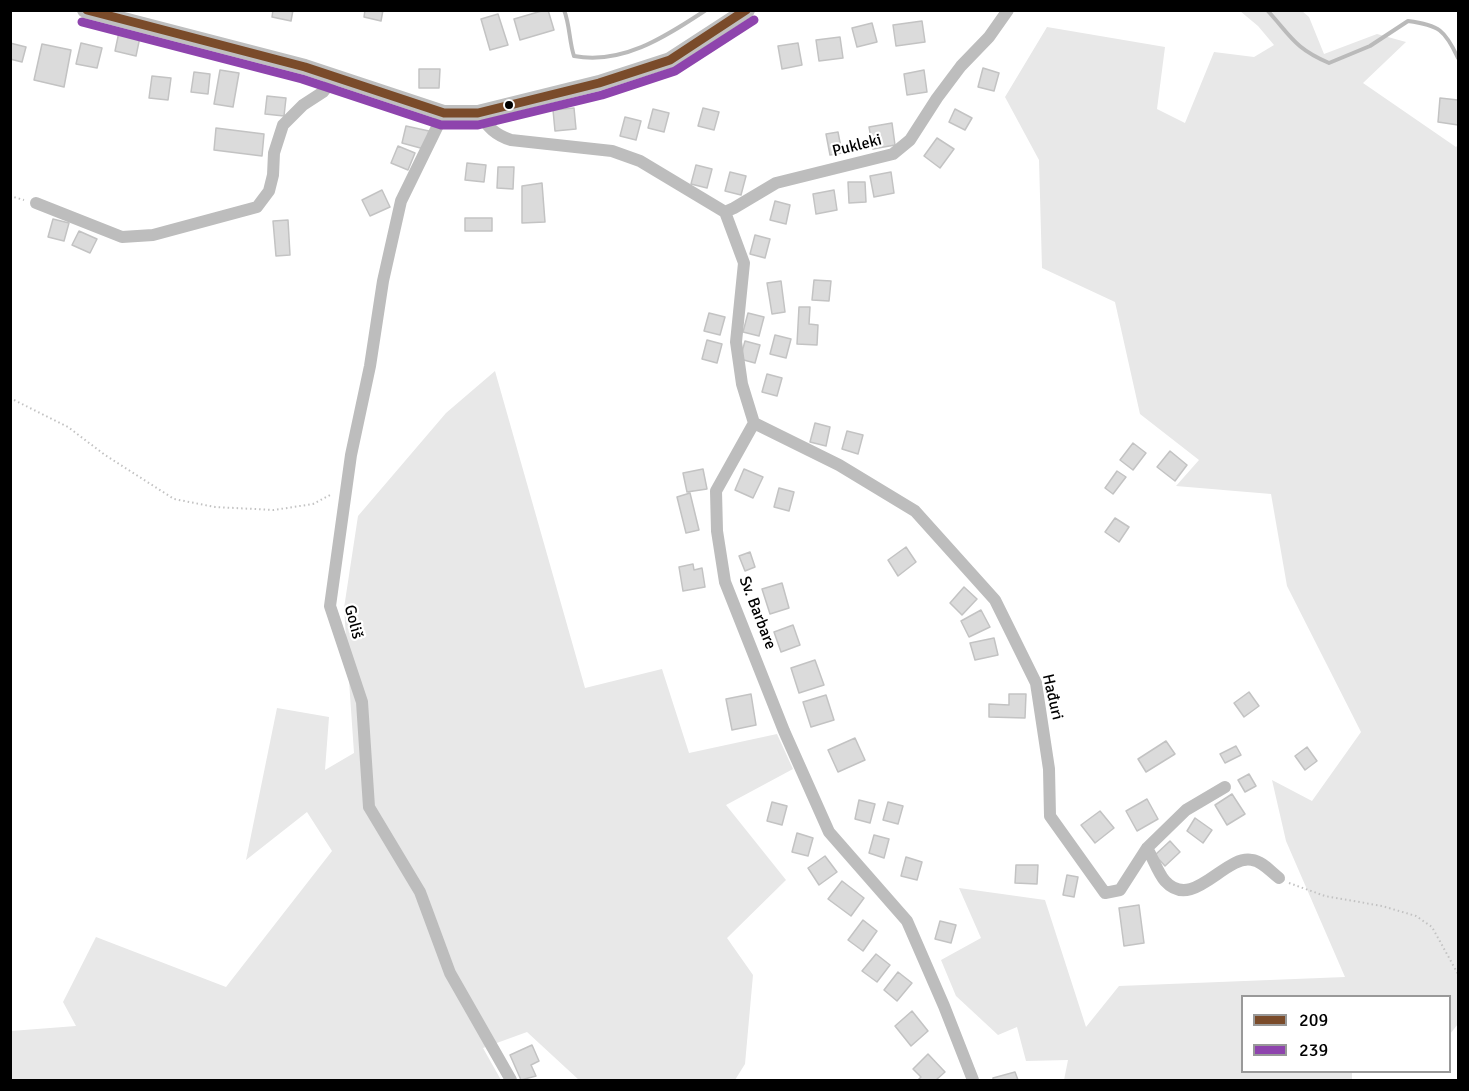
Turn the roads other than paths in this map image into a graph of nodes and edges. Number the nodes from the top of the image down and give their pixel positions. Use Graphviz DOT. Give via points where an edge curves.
graph roads {
  1 [pos="85,10"];
  2 [pos="747,10"];
  3 [pos="1008,10"];
  4 [pos="335,76"];
  5 [pos="444,113"];
  6 [pos="478,113"];
  7 [pos="36,203"];
  8 [pos="725,212"];
  9 [pos="754,423"];
  10 [pos="1225,786"];
  11 [pos="1148,848"];
  12 [pos="1279,878"];
  13 [pos="511,1080"];
  14 [pos="972,1080"];
  1 -- 4 [label="street"];
  2 -- 6 [label="street" via="670,60 599,83"];
  3 -- 8 [label="street, Pukleki" via="961,66 910,140 893,154 776,183"];
  4 -- 5 [label="street"];
  4 -- 7 [label="street" via="283,125 269,191 256,207 153,235 122,237"];
  5 -- 6 [label="street"];
  5 -- 13 [label="street, Goliš" via="401,201 348,476 330,606 362,702 369,807 420,892 450,973"];
  6 -- 8 [label="street" via="489,129 511,140 612,151 640,161"];
  8 -- 9 [label="street" via="744,263 736,342 742,384"];
  9 -- 11 [label="street, Hađuri" via="839,465 915,511 994,600 1036,682 1049,769 1050,816 1106,893 1120,890"];
  9 -- 14 [label="street, Sv. Barbare" via="716,490 725,582 829,832 907,921"];
  10 -- 11 [label="street, Hađuri" via="1186,810"];
  11 -- 12 [label="street" via="1164,880 1183,890 1209,881 1239,861 1252,859"];
}
